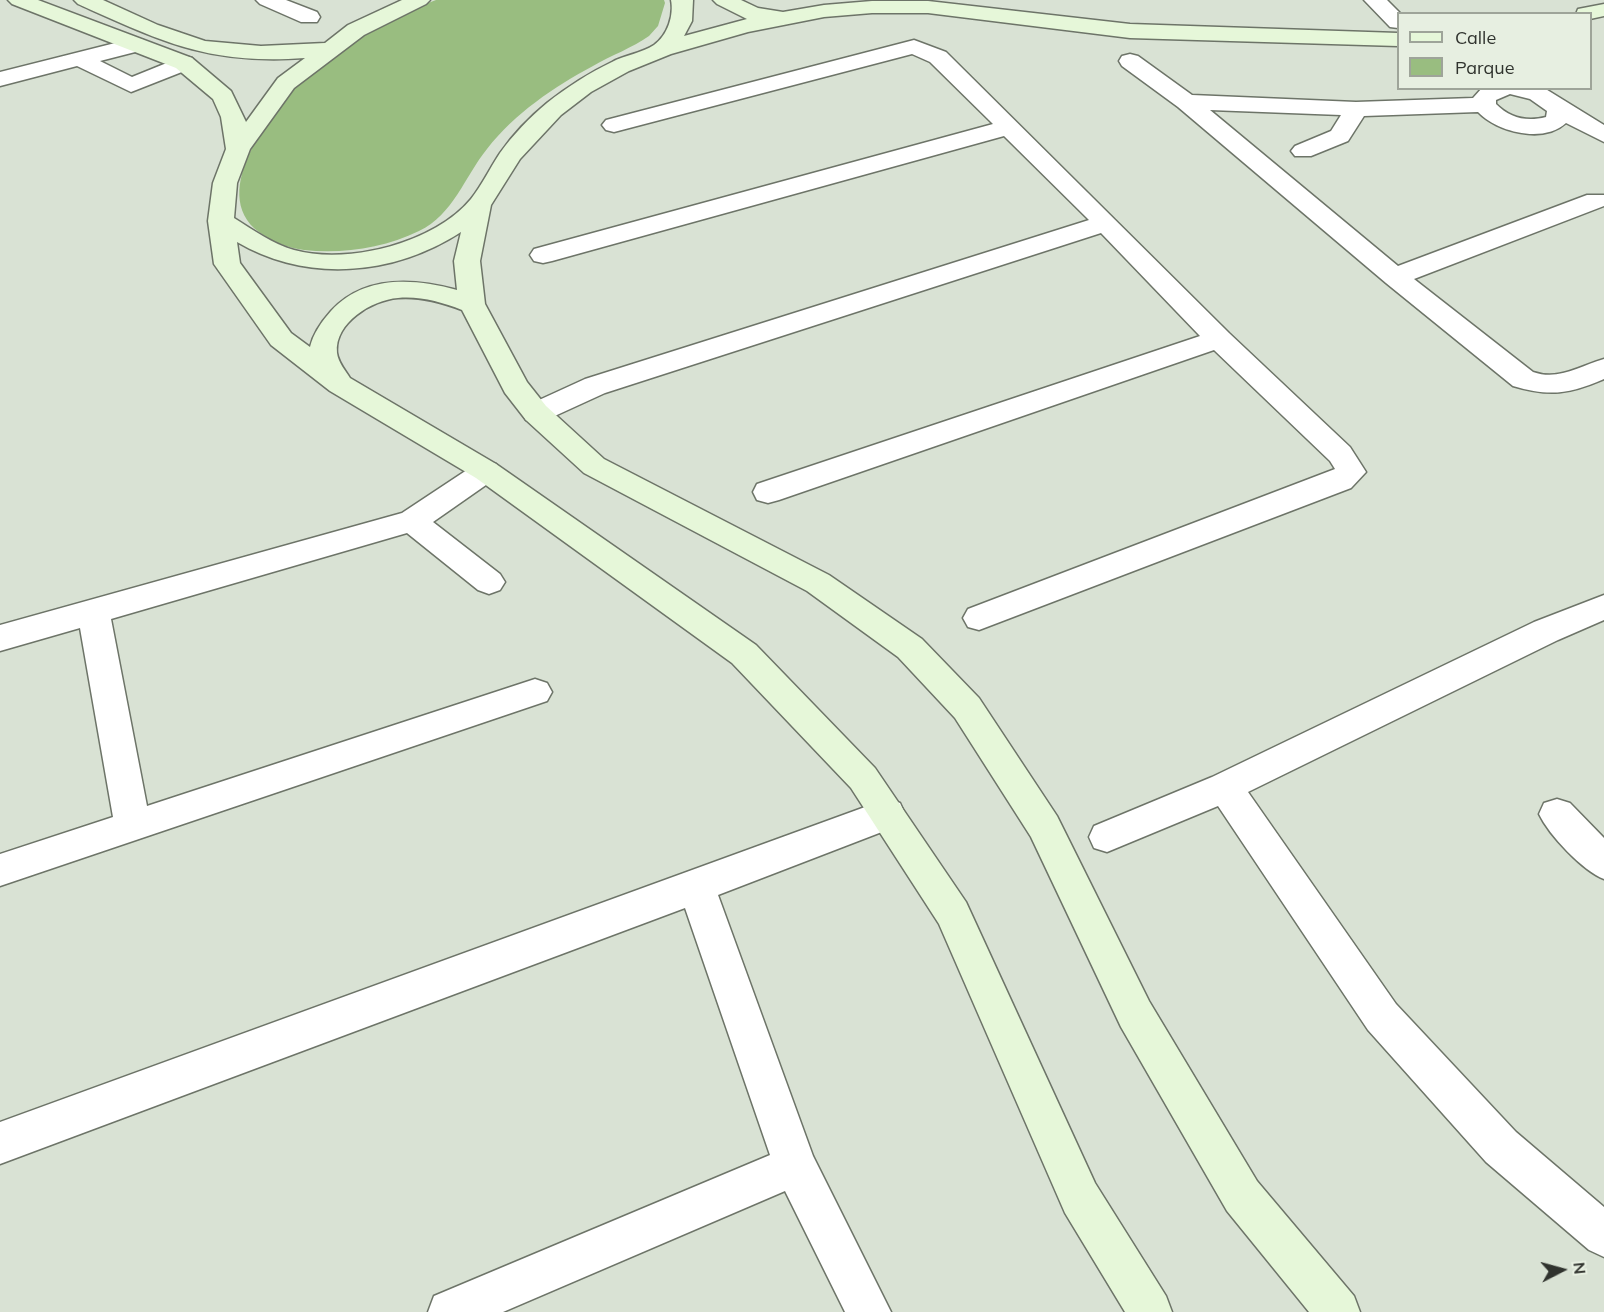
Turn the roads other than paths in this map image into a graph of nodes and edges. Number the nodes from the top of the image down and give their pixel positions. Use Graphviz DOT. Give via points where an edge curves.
graph roads {
  1 [pos="19,0"];
  2 [pos="85,0"];
  3 [pos="267,0"];
  4 [pos="419,0"];
  5 [pos="682,0"];
  6 [pos="724,0"];
  7 [pos="1375,0"];
  8 [pos="309,17"];
  9 [pos="783,17"];
  10 [pos="1397,21"];
  11 [pos="1397,39"];
  12 [pos="135,45"];
  13 [pos="332,49"];
  14 [pos="663,49"];
  15 [pos="216,50"];
  16 [pos="79,59"];
  17 [pos="1130,61"];
  18 [pos="184,63"];
  19 [pos="1,78"];
  20 [pos="1506,91"];
  21 [pos="1186,102"];
  22 [pos="1255,105"];
  23 [pos="1356,109"];
  24 [pos="1559,110"];
  25 [pos="614,125"];
  26 [pos="1009,128"];
  27 [pos="1224,133"];
  28 [pos="1604,135"];
  29 [pos="238,149"];
  30 [pos="1303,151"];
  31 [pos="1596,200"];
  32 [pos="479,205"];
  33 [pos="221,221"];
  34 [pos="1106,223"];
  35 [pos="543,255"];
  36 [pos="1395,277"];
  37 [pos="472,304"];
  38 [pos="1219,339"];
  39 [pos="1604,368"];
  40 [pos="340,384"];
  41 [pos="537,413"];
  42 [pos="486,471"];
  43 [pos="768,492"];
  44 [pos="412,520"];
  45 [pos="489,582"];
  46 [pos="1604,607"];
  47 [pos="93,611"];
  48 [pos="979,618"];
  49 [pos="0,638"];
  50 [pos="535,692"];
  51 [pos="1225,787"];
  52 [pos="886,814"];
  53 [pos="1557,814"];
  54 [pos="133,826"];
  55 [pos="1107,837"];
  56 [pos="1604,863"];
  57 [pos="0,870"];
  58 [pos="696,887"];
  59 [pos="0,1143"];
  60 [pos="795,1166"];
  61 [pos="1604,1235"];
  62 [pos="450,1312"];
  63 [pos="869,1312"];
  64 [pos="1150,1312"];
  65 [pos="1338,1312"];
  1 -- 12 [label="street"];
  2 -- 15 [label="street" via="154,30"];
  3 -- 8 [label="street"];
  4 -- 13 [label="street" via="356,30"];
  5 -- 14 [label="street" via="680,28"];
  6 -- 9 [label="street" via="753,14"];
  7 -- 10 [label="street"];
  9 -- 11 [label="street" via="872,7 928,8 1130,31"];
  9 -- 14 [label="street"];
  12 -- 16 [label="street"];
  12 -- 18 [label="street"];
  13 -- 15 [label="street" via="269,54"];
  13 -- 29 [label="street" via="286,83"];
  14 -- 32 [label="street" via="583,87 553,110 511,155"];
  15 -- 18 [label="street"];
  16 -- 18 [label="street" via="131,85"];
  16 -- 19 [label="street"];
  17 -- 21 [label="street"];
  18 -- 29 [label="street" via="223,96 233,117"];
  20 -- 23 [label="street"];
  20 -- 24 [label="street" via="1548,98"];
  20 -- 24 [label="street" via="1495,117 1516,126 1540,128 1556,121"];
  21 -- 22 [label="street"];
  21 -- 27 [label="street"];
  22 -- 23 [label="street"];
  22 -- 27 [label="street"];
  23 -- 30 [label="street" via="1340,136"];
  24 -- 28 [label="street"];
  25 -- 26 [label="street" via="914,47 938,57"];
  26 -- 34 [label="street"];
  26 -- 35 [label="street"];
  27 -- 36 [label="street"];
  29 -- 33 [label="street" via="225,183"];
  31 -- 36 [label="street"];
  32 -- 33 [label="street" via="455,227 418,246 386,258 338,263 294,258 258,244"];
  32 -- 37 [label="street" via="467,261"];
  33 -- 40 [label="street" via="227,264 249,299 281,339"];
  34 -- 38 [label="street"];
  34 -- 41 [label="street" via="595,386"];
  36 -- 39 [label="street" via="1523,380 1541,386 1563,386"];
  37 -- 40 [label="street" via="443,292 409,288 380,292 354,303 325,338 324,356"];
  37 -- 41 [label="street" via="515,386"];
  38 -- 43 [label="street"];
  38 -- 48 [label="street" via="1340,454 1351,472 1340,482"];
  40 -- 42 [label="street"];
  41 -- 65 [label="street" via="594,466 818,583 910,648 967,708 1044,827 1135,1014 1242,1196"];
  42 -- 44 [label="street"];
  42 -- 52 [label="street" via="744,654 863,778"];
  44 -- 45 [label="street"];
  44 -- 47 [label="street"];
  46 -- 51 [label="street" via="1546,631"];
  47 -- 49 [label="street"];
  47 -- 54 [label="street"];
  50 -- 54 [label="street"];
  51 -- 55 [label="street"];
  51 -- 61 [label="street" via="1382,1017 1501,1147"];
  52 -- 58 [label="street"];
  52 -- 64 [label="street" via="953,914 1080,1198"];
  53 -- 56 [label="street"];
  54 -- 57 [label="street"];
  58 -- 59 [label="street"];
  58 -- 60 [label="street"];
  60 -- 62 [label="street"];
  60 -- 63 [label="street"];
}
